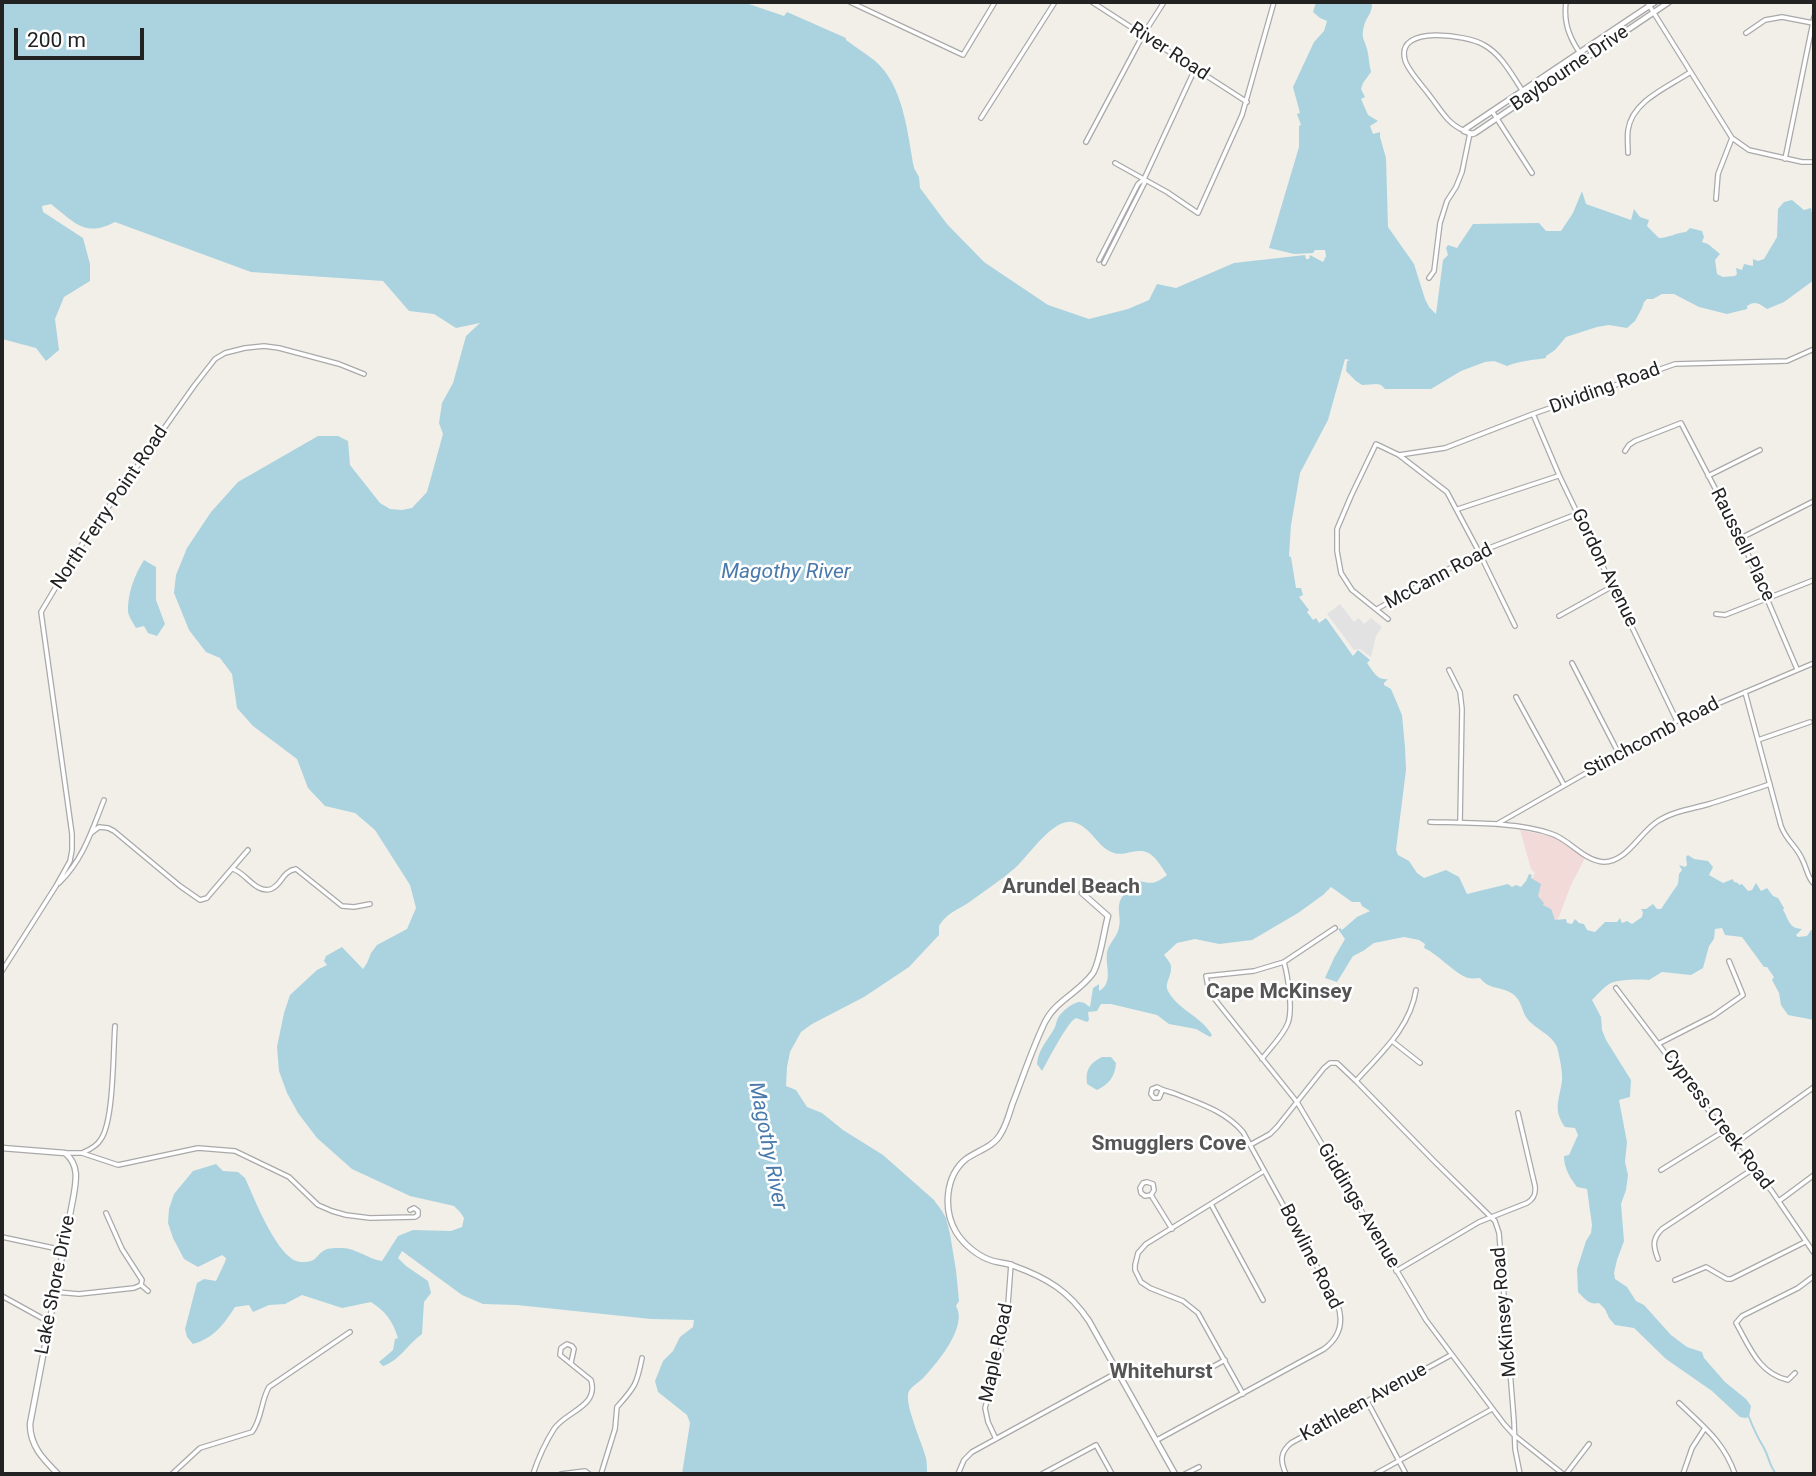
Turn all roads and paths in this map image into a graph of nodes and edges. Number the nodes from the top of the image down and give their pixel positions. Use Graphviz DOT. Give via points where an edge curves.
graph roads {
  1 [pos="850,2"];
  2 [pos="995,2"];
  3 [pos="1055,2"];
  4 [pos="1092,2"];
  5 [pos="1164,2"];
  6 [pos="1275,2"];
  7 [pos="1566,2"];
  8 [pos="1655,2"];
  9 [pos="1669,2"];
  10 [pos="1648,4"];
  11 [pos="1653,12"];
  12 [pos="1814,17"];
  13 [pos="1814,23"];
  14 [pos="1746,33"];
  15 [pos="1143,35"];
  16 [pos="1580,53"];
  17 [pos="1584,59"];
  18 [pos="1195,69"];
  19 [pos="1690,73"];
  20 [pos="1522,90"];
  21 [pos="1247,102"];
  22 [pos="1492,111"];
  23 [pos="981,118"];
  24 [pos="1497,118"];
  25 [pos="1464,131"];
  26 [pos="1470,133"];
  27 [pos="1732,138"];
  28 [pos="1086,142"];
  29 [pos="1628,153"];
  30 [pos="1785,159"];
  31 [pos="1814,162"];
  32 [pos="1115,163"];
  33 [pos="1532,173"];
  34 [pos="1144,178"];
  35 [pos="1716,199"];
  36 [pos="1102,261"];
  37 [pos="1429,278"];
  38 [pos="1814,349"];
  39 [pos="364,374"];
  40 [pos="1533,414"];
  41 [pos="1760,450"];
  42 [pos="1625,452"];
  43 [pos="1399,454"];
  44 [pos="1559,475"];
  45 [pos="1709,476"];
  46 [pos="1814,501"];
  47 [pos="1458,509"];
  48 [pos="1578,514"];
  49 [pos="1741,538"];
  50 [pos="1479,552"];
  51 [pos="1814,580"];
  52 [pos="1613,586"];
  53 [pos="1768,599"];
  54 [pos="1377,609"];
  55 [pos="1716,614"];
  56 [pos="1559,616"];
  57 [pos="1388,619"];
  58 [pos="1515,626"];
  59 [pos="1572,663"];
  60 [pos="1814,663"];
  61 [pos="1797,669"];
  62 [pos="1449,670"];
  63 [pos="1745,692"];
  64 [pos="1516,697"];
  65 [pos="1677,721"];
  66 [pos="1810,722"];
  67 [pos="1758,740"];
  68 [pos="1619,754"];
  69 [pos="1770,784"];
  70 [pos="1564,785"];
  71 [pos="104,800"];
  72 [pos="1430,822"];
  73 [pos="1460,823"];
  74 [pos="1496,825"];
  75 [pos="91,833"];
  76 [pos="248,850"];
  77 [pos="233,869"];
  78 [pos="1814,884"];
  79 [pos="57,886"];
  80 [pos="1082,892"];
  81 [pos="370,904"];
  82 [pos="1335,928"];
  83 [pos="1729,961"];
  84 [pos="1284,962"];
  85 [pos="2,971"];
  86 [pos="1616,988"];
  87 [pos="1416,990"];
  88 [pos="115,1026"];
  89 [pos="1392,1041"];
  90 [pos="1658,1044"];
  91 [pos="1262,1059"];
  92 [pos="1420,1063"];
  93 [pos="1356,1081"];
  94 [pos="1814,1087"];
  95 [pos="1162,1091"];
  96 [pos="1297,1102"];
  97 [pos="1518,1113"];
  98 [pos="1724,1131"];
  99 [pos="1734,1144"];
  100 [pos="1250,1145"];
  101 [pos="2,1148"];
  102 [pos="65,1153"];
  103 [pos="82,1153"];
  104 [pos="1753,1169"];
  105 [pos="1661,1170"];
  106 [pos="1264,1171"];
  107 [pos="1814,1174"];
  108 [pos="1151,1195"];
  109 [pos="1779,1202"];
  110 [pos="1211,1204"];
  111 [pos="410,1210"];
  112 [pos="106,1213"];
  113 [pos="1491,1216"];
  114 [pos="1172,1229"];
  115 [pos="2,1237"];
  116 [pos="1805,1242"];
  117 [pos="63,1250"];
  118 [pos="1814,1253"];
  119 [pos="1658,1259"];
  120 [pos="1011,1265"];
  121 [pos="1396,1270"];
  122 [pos="1814,1276"];
  123 [pos="1675,1280"];
  124 [pos="141,1285"];
  125 [pos="148,1291"];
  126 [pos="56,1292"];
  127 [pos="2,1296"];
  128 [pos="1263,1300"];
  129 [pos="49,1322"];
  130 [pos="350,1332"];
  131 [pos="1451,1355"];
  132 [pos="642,1358"];
  133 [pos="1224,1360"];
  134 [pos="571,1363"];
  135 [pos="1205,1371"];
  136 [pos="1118,1372"];
  137 [pos="1795,1373"];
  138 [pos="1243,1394"];
  139 [pos="1367,1401"];
  140 [pos="1679,1403"];
  141 [pos="1493,1409"];
  142 [pos="1705,1428"];
  143 [pos="1514,1435"];
  144 [pos="996,1438"];
  145 [pos="1157,1440"];
  146 [pos="1590,1444"];
  147 [pos="1399,1461"];
  148 [pos="1199,1466"];
  149 [pos="58,1474"];
  150 [pos="172,1474"];
  151 [pos="533,1474"];
  152 [pos="561,1474"];
  153 [pos="574,1474"];
  154 [pos="589,1474"];
  155 [pos="601,1474"];
  156 [pos="958,1474"];
  157 [pos="1042,1474"];
  158 [pos="1112,1474"];
  159 [pos="1175,1474"];
  160 [pos="1185,1474"];
  161 [pos="1286,1474"];
  162 [pos="1376,1474"];
  163 [pos="1406,1474"];
  164 [pos="1519,1474"];
  165 [pos="1565,1474"];
  166 [pos="1683,1474"];
  167 [pos="1735,1474"];
  1 -- 2 [label="street" via="964,54"];
  3 -- 23 [label="street"];
  4 -- 15 [label="street, River Road"];
  5 -- 15 [label="street"];
  6 -- 21 [label="street"];
  7 -- 16 [label="street" via="1570,37"];
  8 -- 10 [label="street, Baybourne Drive"];
  9 -- 11 [label="street, Baybourne Drive"];
  10 -- 11 [label="street"];
  10 -- 16 [label="street, Baybourne Drive"];
  11 -- 17 [label="street, Baybourne Drive"];
  11 -- 19 [label="street"];
  12 -- 13 [label="street"];
  13 -- 14 [label="street" via="1782,17 1765,20"];
  13 -- 30 [label="street"];
  15 -- 18 [label="street, River Road"];
  15 -- 28 [label="street"];
  16 -- 17 [label="street"];
  16 -- 20 [label="street, Baybourne Drive"];
  17 -- 24 [label="street, Baybourne Drive"];
  18 -- 21 [label="street, River Road"];
  18 -- 34 [label="street"];
  19 -- 27 [label="street"];
  19 -- 29 [label="street" via="1635,112 1628,132"];
  20 -- 22 [label="street, Baybourne Drive"];
  20 -- 25 [label="street" via="1493,51 1471,39 1424,35 1410,42 1404,52 1407,65 1450,122"];
  21 -- 34 [label="street" via="1198,213"];
  22 -- 24 [label="street"];
  22 -- 25 [label="street, Baybourne Drive"];
  24 -- 26 [label="street, Baybourne Drive"];
  24 -- 33 [label="street"];
  25 -- 26 [label="street"];
  26 -- 37 [label="street" via="1462,172 1440,223 1434,271"];
  27 -- 30 [label="street" via="1749,150"];
  27 -- 35 [label="street" via="1718,174"];
  30 -- 31 [label="street"];
  32 -- 34 [label="street"];
  34 -- 36 [label="street"];
  38 -- 40 [label="street, Dividing Road" via="1787,361 1675,364"];
  39 -- 79 [label="street, North Ferry Point Road" via="264,346 215,359 78,550 47,601 41,612 72,842 70,861"];
  40 -- 43 [label="street, Dividing Road" via="1445,448"];
  40 -- 44 [label="street, Gordon Avenue"];
  41 -- 45 [label="street"];
  42 -- 45 [label="street, Raussell Place" via="1634,441 1681,423"];
  43 -- 47 [label="street" via="1447,492"];
  43 -- 54 [label="street" via="1376,444 1337,529 1341,573 1352,590"];
  44 -- 47 [label="street"];
  44 -- 48 [label="street, Gordon Avenue"];
  45 -- 49 [label="street, Raussell Place"];
  46 -- 49 [label="street"];
  47 -- 50 [label="street"];
  48 -- 50 [label="street, McCann Road"];
  48 -- 52 [label="street, Gordon Avenue"];
  49 -- 53 [label="street, Raussell Place"];
  50 -- 54 [label="street, McCann Road"];
  50 -- 58 [label="street"];
  51 -- 53 [label="street"];
  52 -- 56 [label="street"];
  52 -- 65 [label="street, Gordon Avenue"];
  53 -- 55 [label="street"];
  53 -- 61 [label="street, Raussell Place"];
  54 -- 57 [label="street"];
  59 -- 68 [label="street"];
  60 -- 61 [label="street, Stinchcomb Road"];
  61 -- 63 [label="street, Stinchcomb Road"];
  62 -- 73 [label="street" via="1462,709"];
  63 -- 65 [label="street, Stinchcomb Road"];
  63 -- 67 [label="street"];
  64 -- 70 [label="street"];
  65 -- 68 [label="street, Stinchcomb Road"];
  66 -- 67 [label="street"];
  67 -- 69 [label="street"];
  68 -- 70 [label="street, Stinchcomb Road"];
  69 -- 74 [label="street" via="1659,820 1611,861 1590,858 1556,835"];
  69 -- 78 [label="street" via="1786,838"];
  70 -- 74 [label="street, Stinchcomb Road"];
  71 -- 75 [label="street"];
  72 -- 73 [label="street"];
  73 -- 74 [label="street"];
  75 -- 77 [label="street" via="99,827 114,831 200,900"];
  75 -- 79 [label="street" via="82,855"];
  76 -- 77 [label="street"];
  77 -- 81 [label="street" via="264,890 276,887 285,874 296,869 342,906"];
  79 -- 85 [label="street, North Ferry Point Road"];
  80 -- 120 [label="street" via="1108,916 1095,970 1052,1010 1030,1053 1002,1132 965,1159 948,1191 951,1219 961,1238 986,1258"];
  82 -- 84 [label="street"];
  83 -- 90 [label="street" via="1742,995 1713,1016"];
  84 -- 91 [label="street" via="1290,1020"];
  84 -- 91 [label="street, Giddings Avenue" via="1254,971 1206,976 1212,997"];
  86 -- 90 [label="street, Cypress Creek Road"];
  87 -- 89 [label="street" via="1412,1010"];
  88 -- 103 [label="street" via="109,1118 103,1138"];
  89 -- 92 [label="street"];
  89 -- 93 [label="street"];
  90 -- 98 [label="street, Cypress Creek Road"];
  91 -- 96 [label="street, Giddings Avenue"];
  93 -- 96 [label="street" via="1340,1065 1327,1065"];
  93 -- 113 [label="street"];
  94 -- 99 [label="street"];
  95 -- 100 [label="street, Bowline Road" via="1220,1112"];
  96 -- 100 [label="street" via="1273,1131"];
  96 -- 121 [label="street, Giddings Avenue"];
  97 -- 113 [label="street" via="1535,1195 1527,1203"];
  98 -- 99 [label="street, Cypress Creek Road"];
  98 -- 105 [label="street"];
  99 -- 104 [label="street, Cypress Creek Road"];
  100 -- 106 [label="street, Bowline Road"];
  101 -- 102 [label="street"];
  102 -- 103 [label="street"];
  102 -- 117 [label="street, Lake Shore Drive" via="73,1162 76,1177"];
  103 -- 111 [label="street" via="118,1166 198,1148 235,1152 289,1177 332,1212 370,1218 418,1215 414,1208"];
  104 -- 109 [label="street, Cypress Creek Road"];
  104 -- 119 [label="street" via="1662,1229 1654,1242"];
  106 -- 110 [label="street"];
  106 -- 138 [label="street, Bowline Road" via="1337,1303 1341,1323 1324,1349"];
  107 -- 109 [label="street"];
  108 -- 108 [label="street" via="1153,1184 1143,1183 1141,1192"];
  108 -- 114 [label="street"];
  109 -- 116 [label="street, Cypress Creek Road"];
  110 -- 114 [label="street"];
  110 -- 128 [label="street"];
  112 -- 124 [label="street"];
  113 -- 121 [label="street"];
  113 -- 143 [label="street, McKinsey Road" via="1499,1233"];
  114 -- 133 [label="street" via="1142,1249 1135,1270 1144,1285 1196,1311"];
  115 -- 117 [label="street"];
  116 -- 118 [label="street, Cypress Creek Road"];
  116 -- 123 [label="street" via="1731,1279 1706,1266"];
  117 -- 126 [label="street, Lake Shore Drive"];
  120 -- 136 [label="street" via="1066,1292"];
  120 -- 144 [label="street, Maple Road" via="1006,1331 985,1408"];
  121 -- 131 [label="street, Giddings Avenue"];
  122 -- 137 [label="street" via="1736,1323 1760,1364 1777,1378 1788,1380"];
  124 -- 125 [label="street"];
  124 -- 126 [label="street" via="79,1294"];
  126 -- 129 [label="street, Lake Shore Drive"];
  127 -- 129 [label="street"];
  129 -- 149 [label="street, Lake Shore Drive" via="30,1431 35,1448"];
  130 -- 150 [label="street" via="269,1387 252,1432 200,1448"];
  131 -- 139 [label="street, Kathleen Avenue"];
  131 -- 141 [label="street, Giddings Avenue"];
  132 -- 155 [label="street" via="637,1383 617,1407"];
  133 -- 135 [label="street"];
  133 -- 138 [label="street"];
  134 -- 134 [label="street" via="559,1352 567,1344 574,1349"];
  134 -- 151 [label="street" via="591,1380 590,1396 583,1408 554,1429"];
  136 -- 144 [label="street"];
  136 -- 145 [label="street"];
  138 -- 145 [label="street, Bowline Road"];
  139 -- 147 [label="street"];
  139 -- 161 [label="street, Kathleen Avenue" via="1283,1450"];
  140 -- 142 [label="street"];
  141 -- 143 [label="street, Giddings Avenue"];
  141 -- 147 [label="street"];
  142 -- 166 [label="street"];
  142 -- 167 [label="street" via="1723,1447"];
  143 -- 164 [label="street, McKinsey Road"];
  143 -- 165 [label="street"];
  144 -- 156 [label="street" via="966,1456"];
  145 -- 159 [label="street"];
  146 -- 165 [label="street"];
  147 -- 162 [label="street"];
  147 -- 163 [label="street"];
  148 -- 160 [label="street"];
  152 -- 153 [label="street"];
  153 -- 154 [label="street"];
  157 -- 158 [label="street" via="1096,1445"];
}
